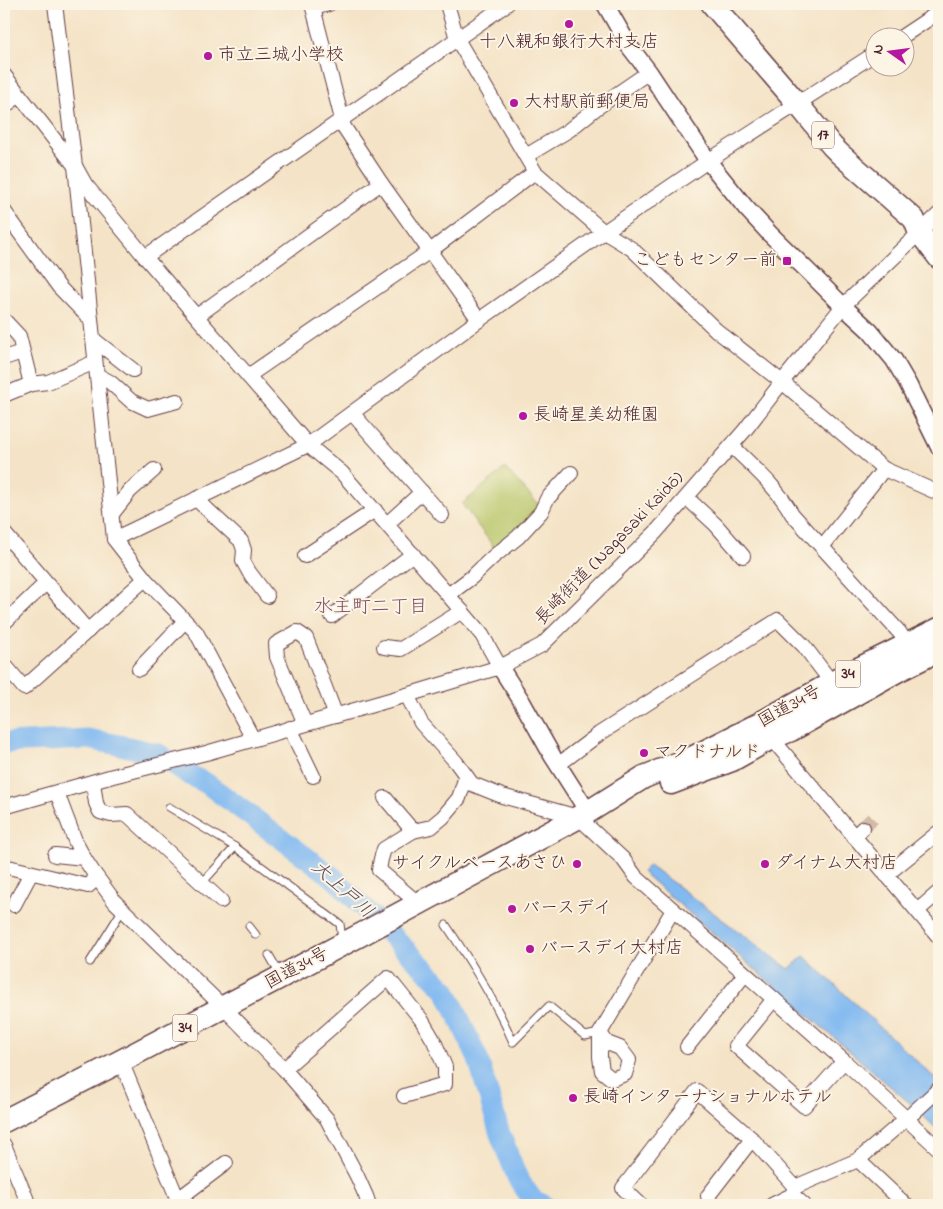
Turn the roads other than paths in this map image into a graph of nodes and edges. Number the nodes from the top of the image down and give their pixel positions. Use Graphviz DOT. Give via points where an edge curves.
graph roads {
  1 [pos="55,4"];
  2 [pos="329,4"];
  3 [pos="447,4"];
  4 [pos="507,4"];
  5 [pos="605,4"];
  6 [pos="712,4"];
  7 [pos="313,6"];
  8 [pos="939,12"];
  9 [pos="915,28"];
  10 [pos="457,39"];
  11 [pos="866,59"];
  12 [pos="649,72"];
  13 [pos="4,75"];
  14 [pos="19,95"];
  15 [pos="798,103"];
  16 [pos="4,107"];
  17 [pos="342,118"];
  18 [pos="526,156"];
  19 [pos="708,161"];
  20 [pos="75,166"];
  21 [pos="536,172"];
  22 [pos="381,183"];
  23 [pos="4,211"];
  24 [pos="939,214"];
  25 [pos="604,232"];
  26 [pos="919,232"];
  27 [pos="430,251"];
  28 [pos="145,257"];
  29 [pos="939,258"];
  30 [pos="842,306"];
  31 [pos="197,316"];
  32 [pos="4,320"];
  33 [pos="91,320"];
  34 [pos="479,320"];
  35 [pos="93,339"];
  36 [pos="22,352"];
  37 [pos="4,358"];
  38 [pos="96,368"];
  39 [pos="133,370"];
  40 [pos="248,376"];
  41 [pos="782,382"];
  42 [pos="31,384"];
  43 [pos="4,395"];
  44 [pos="177,401"];
  45 [pos="352,413"];
  46 [pos="308,445"];
  47 [pos="732,446"];
  48 [pos="939,447"];
  49 [pos="884,469"];
  50 [pos="154,470"];
  51 [pos="571,473"];
  52 [pos="939,491"];
  53 [pos="422,492"];
  54 [pos="687,498"];
  55 [pos="196,499"];
  56 [pos="375,510"];
  57 [pos="112,514"];
  58 [pos="442,515"];
  59 [pos="388,524"];
  60 [pos="4,533"];
  61 [pos="114,538"];
  62 [pos="822,547"];
  63 [pos="413,554"];
  64 [pos="305,556"];
  65 [pos="743,556"];
  66 [pos="145,579"];
  67 [pos="46,583"];
  68 [pos="448,595"];
  69 [pos="267,596"];
  70 [pos="462,611"];
  71 [pos="332,616"];
  72 [pos="185,621"];
  73 [pos="4,622"];
  74 [pos="939,629"];
  75 [pos="88,631"];
  76 [pos="907,645"];
  77 [pos="384,648"];
  78 [pos="939,650"];
  79 [pos="4,664"];
  80 [pos="500,667"];
  81 [pos="139,669"];
  82 [pos="832,683"];
  83 [pos="407,695"];
  84 [pos="336,716"];
  85 [pos="305,724"];
  86 [pos="290,728"];
  87 [pos="765,731"];
  88 [pos="253,739"];
  89 [pos="558,765"];
  90 [pos="313,776"];
  91 [pos="466,776"];
  92 [pos="93,782"];
  93 [pos="57,793"];
  94 [pos="385,798"];
  95 [pos="4,807"];
  96 [pos="169,807"];
  97 [pos="583,815"];
  98 [pos="413,831"];
  99 [pos="939,832"];
  100 [pos="235,847"];
  101 [pos="55,855"];
  102 [pos="84,858"];
  103 [pos="4,866"];
  104 [pos="31,873"];
  105 [pos="886,875"];
  106 [pos="97,878"];
  107 [pos="202,883"];
  108 [pos="939,892"];
  109 [pos="221,901"];
  110 [pos="14,905"];
  111 [pos="416,905"];
  112 [pos="123,909"];
  113 [pos="673,910"];
  114 [pos="917,911"];
  115 [pos="446,924"];
  116 [pos="249,926"];
  117 [pos="256,935"];
  118 [pos="939,936"];
  119 [pos="342,945"];
  120 [pos="269,956"];
  121 [pos="90,962"];
  122 [pos="745,974"];
  123 [pos="282,976"];
  124 [pos="774,999"];
  125 [pos="223,1007"];
  126 [pos="600,1033"];
  127 [pos="687,1047"];
  128 [pos="844,1061"];
  129 [pos="121,1062"];
  130 [pos="284,1069"];
  131 [pos="939,1089"];
  132 [pos="404,1096"];
  133 [pos="910,1116"];
  134 [pos="4,1121"];
  135 [pos="752,1139"];
  136 [pos="4,1145"];
  137 [pos="939,1149"];
  138 [pos="858,1160"];
  139 [pos="226,1163"];
  140 [pos="794,1191"];
  141 [pos="178,1202"];
  142 [pos="28,1205"];
  143 [pos="369,1205"];
  144 [pos="641,1205"];
  145 [pos="711,1205"];
  146 [pos="772,1205"];
  147 [pos="804,1205"];
  148 [pos="906,1205"];
  1 -- 20 [label="street"];
  2 -- 7 [label="street"];
  3 -- 10 [label="street"];
  4 -- 10 [label="street"];
  5 -- 12 [label="street" via="629,46"];
  6 -- 15 [label="main road, 17"];
  7 -- 17 [label="street"];
  8 -- 9 [label="street"];
  10 -- 17 [label="street"];
  10 -- 18 [label="street"];
  11 -- 15 [label="street"];
  12 -- 18 [label="street" via="569,130"];
  12 -- 19 [label="street"];
  13 -- 14 [label="street"];
  14 -- 16 [label="street"];
  14 -- 20 [label="street"];
  15 -- 19 [label="street"];
  15 -- 26 [label="main road, 17" via="832,146 914,219"];
  17 -- 22 [label="street" via="344,127"];
  17 -- 28 [label="street"];
  18 -- 21 [label="street"];
  19 -- 25 [label="street"];
  19 -- 30 [label="street" via="770,234"];
  20 -- 28 [label="street" via="85,184"];
  20 -- 33 [label="street"];
  21 -- 25 [label="street"];
  21 -- 27 [label="street"];
  22 -- 27 [label="street"];
  22 -- 31 [label="street"];
  23 -- 33 [label="street" via="59,287"];
  24 -- 26 [label="street, 長崎街道 (Nagasaki Kaidō)"];
  25 -- 34 [label="street"];
  25 -- 41 [label="street" via="632,249 716,330"];
  26 -- 29 [label="main road, 17"];
  26 -- 30 [label="street, 長崎街道 (Nagasaki Kaidō)"];
  27 -- 34 [label="street"];
  27 -- 40 [label="street"];
  28 -- 31 [label="street"];
  30 -- 41 [label="street, 長崎街道 (Nagasaki Kaidō)"];
  30 -- 48 [label="street" via="870,331 894,360"];
  31 -- 40 [label="street"];
  32 -- 36 [label="street" via="19,336"];
  33 -- 35 [label="street"];
  34 -- 45 [label="street"];
  35 -- 38 [label="street"];
  35 -- 39 [label="street"];
  36 -- 37 [label="street"];
  36 -- 42 [label="street"];
  38 -- 42 [label="street"];
  38 -- 44 [label="street" via="132,402 148,409"];
  38 -- 57 [label="street"];
  40 -- 46 [label="street"];
  41 -- 47 [label="street, 長崎街道 (Nagasaki Kaidō)"];
  41 -- 49 [label="street"];
  42 -- 43 [label="street"];
  45 -- 46 [label="street"];
  45 -- 53 [label="street"];
  46 -- 55 [label="street"];
  46 -- 56 [label="street" via="342,473"];
  47 -- 54 [label="street, 長崎街道 (Nagasaki Kaidō)"];
  47 -- 62 [label="street" via="775,490"];
  49 -- 52 [label="street"];
  49 -- 62 [label="street"];
  50 -- 57 [label="street" via="130,491"];
  51 -- 68 [label="street" via="518,537"];
  53 -- 58 [label="street"];
  53 -- 59 [label="street"];
  54 -- 65 [label="street"];
  54 -- 80 [label="street, 長崎街道 (Nagasaki Kaidō)" via="542,645"];
  55 -- 61 [label="street"];
  55 -- 69 [label="street" via="241,541 243,561"];
  56 -- 59 [label="street"];
  56 -- 64 [label="street"];
  57 -- 61 [label="street"];
  59 -- 63 [label="street"];
  60 -- 67 [label="street"];
  61 -- 66 [label="street"];
  62 -- 76 [label="street" via="900,633"];
  63 -- 68 [label="street"];
  63 -- 71 [label="street"];
  66 -- 72 [label="street"];
  66 -- 75 [label="street"];
  67 -- 73 [label="street"];
  67 -- 75 [label="street"];
  68 -- 70 [label="street"];
  70 -- 77 [label="street" via="401,649"];
  70 -- 80 [label="street" via="482,635"];
  72 -- 81 [label="street"];
  72 -- 88 [label="street" via="196,632"];
  74 -- 76 [label="highway, 国道34号 / 34"];
  75 -- 79 [label="street" via="24,688"];
  76 -- 82 [label="highway, 国道34号 / 34"];
  78 -- 87 [label="highway, 国道34号 / 34" via="791,730"];
  80 -- 83 [label="street, 長崎街道 (Nagasaki Kaidō)"];
  80 -- 89 [label="street"];
  82 -- 87 [label="highway, 国道34号 / 34"];
  82 -- 89 [label="street" via="804,646 778,620 599,734"];
  83 -- 84 [label="street, 長崎街道 (Nagasaki Kaidō)"];
  83 -- 91 [label="street" via="421,723"];
  84 -- 85 [label="street, 長崎街道 (Nagasaki Kaidō)"];
  84 -- 85 [label="street" via="306,638 297,632 276,644 277,657"];
  85 -- 86 [label="street, 長崎街道 (Nagasaki Kaidō)"];
  86 -- 88 [label="street, 長崎街道 (Nagasaki Kaidō)"];
  86 -- 90 [label="street"];
  87 -- 97 [label="highway, 国道34号 / 34" via="732,760"];
  87 -- 105 [label="street" via="859,832"];
  88 -- 92 [label="street, 長崎街道 (Nagasaki Kaidō)"];
  89 -- 97 [label="street"];
  91 -- 97 [label="street" via="472,784 502,796"];
  91 -- 98 [label="street" via="459,798 444,817 431,827"];
  92 -- 93 [label="street, 長崎街道 (Nagasaki Kaidō)"];
  92 -- 107 [label="street" via="100,812 127,814"];
  93 -- 95 [label="street, 長崎街道 (Nagasaki Kaidō)"];
  93 -- 102 [label="street"];
  94 -- 98 [label="street"];
  96 -- 100 [label="lane"];
  97 -- 111 [label="highway, 国道34号 / 34"];
  97 -- 113 [label="street" via="636,877"];
  98 -- 111 [label="street" via="384,849 377,868"];
  99 -- 105 [label="street"];
  100 -- 107 [label="lane"];
  100 -- 119 [label="lane" via="340,924"];
  101 -- 102 [label="street"];
  102 -- 106 [label="street"];
  103 -- 104 [label="street"];
  104 -- 106 [label="street" via="88,886"];
  104 -- 110 [label="street"];
  105 -- 114 [label="street"];
  106 -- 112 [label="street"];
  107 -- 109 [label="street"];
  108 -- 114 [label="street"];
  111 -- 119 [label="highway, 国道34号 / 34"];
  112 -- 121 [label="lane"];
  112 -- 125 [label="street"];
  113 -- 122 [label="street"];
  113 -- 126 [label="street"];
  114 -- 118 [label="street"];
  115 -- 126 [label="lane" via="504,1019 513,1042 549,1006 585,1036"];
  116 -- 117 [label="lane"];
  119 -- 123 [label="highway, 国道34号 / 34"];
  120 -- 123 [label="lane"];
  122 -- 124 [label="street"];
  122 -- 127 [label="street"];
  123 -- 125 [label="highway, 国道34号 / 34"];
  124 -- 128 [label="street"];
  124 -- 128 [label="street" via="736,1046 804,1106"];
  125 -- 129 [label="highway, 国道34号 / 34"];
  125 -- 130 [label="street"];
  128 -- 133 [label="street"];
  129 -- 134 [label="highway, 国道34号 / 34"];
  129 -- 141 [label="street"];
  130 -- 132 [label="street" via="388,978 421,1019 445,1067 445,1084"];
  130 -- 143 [label="street" via="327,1119"];
  131 -- 133 [label="street"];
  133 -- 137 [label="street"];
  133 -- 138 [label="street"];
  135 -- 140 [label="street"];
  135 -- 144 [label="street" via="697,1091 623,1188"];
  135 -- 145 [label="street" via="708,1196"];
  136 -- 142 [label="street"];
  138 -- 140 [label="street"];
  138 -- 148 [label="street"];
  139 -- 141 [label="street"];
  140 -- 146 [label="street"];
  140 -- 147 [label="street"];
}
